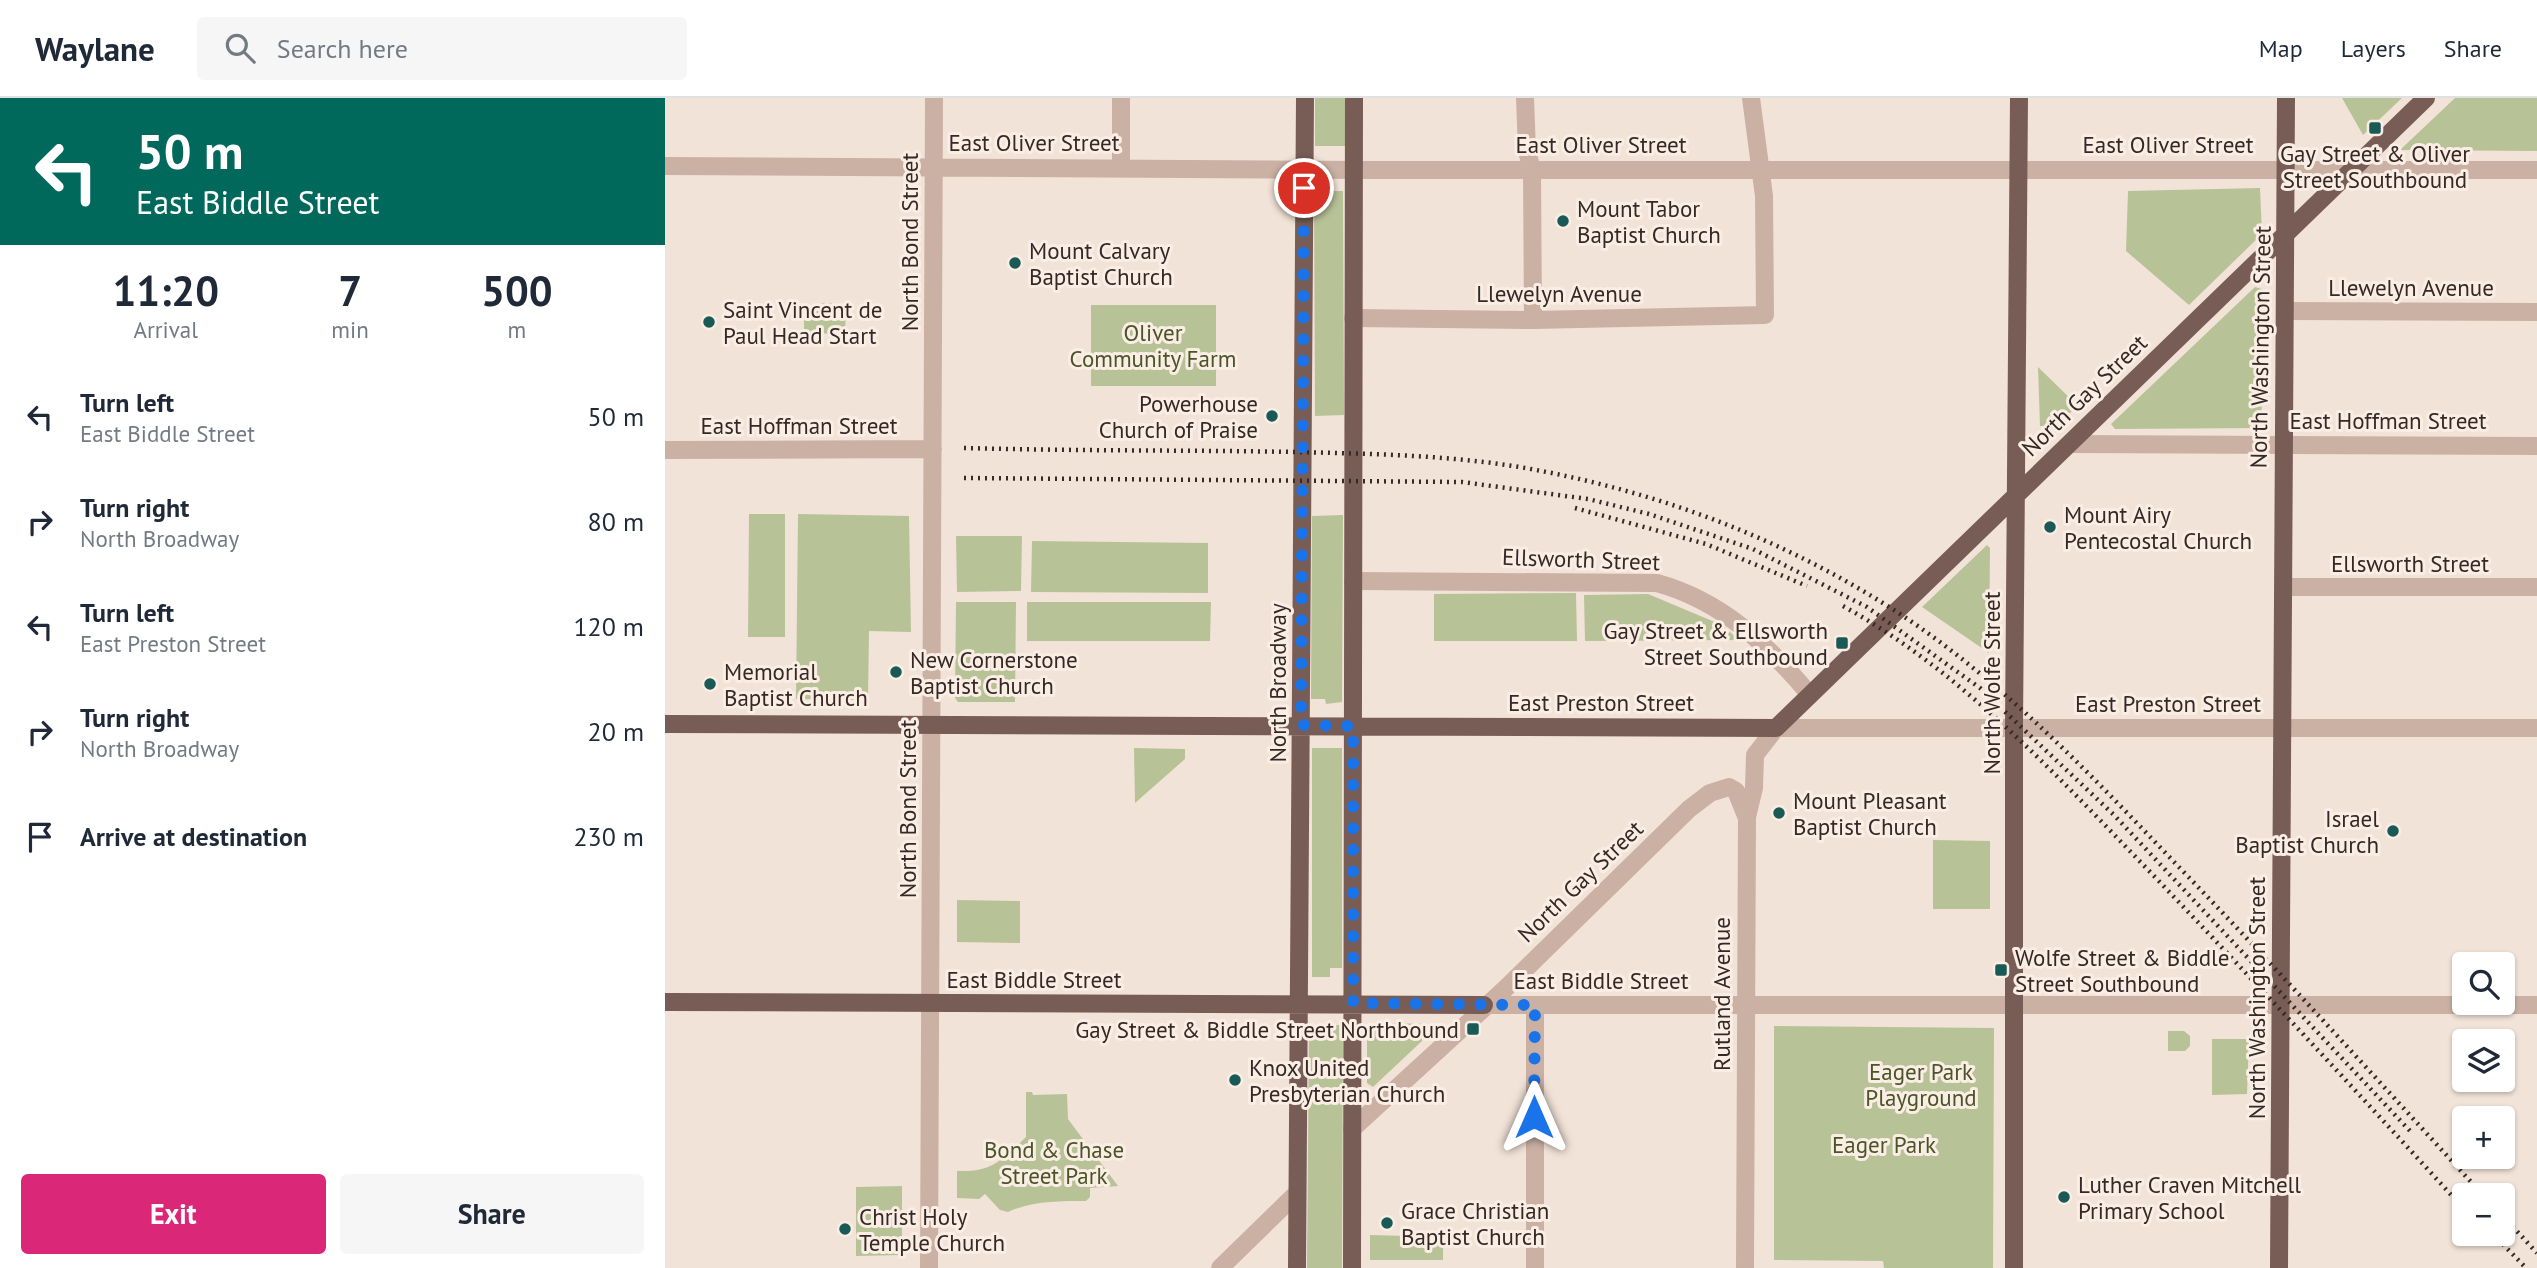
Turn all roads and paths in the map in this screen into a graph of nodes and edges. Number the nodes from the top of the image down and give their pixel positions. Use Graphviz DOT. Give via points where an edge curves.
graph roads {
  1 [pos="934,98"];
  2 [pos="1121,98"];
  3 [pos="1305,98"];
  4 [pos="1354,98"];
  5 [pos="1525,98"];
  6 [pos="1751,98"];
  7 [pos="2019,98"];
  8 [pos="2286,98"];
  9 [pos="2426,98"];
  10 [pos="665,166"];
  11 [pos="934,167"];
  12 [pos="1121,167"];
  13 [pos="1759,168"];
  14 [pos="2018,169"];
  15 [pos="2286,169"];
  16 [pos="1305,170"];
  17 [pos="1354,170"];
  18 [pos="1532,170"];
  19 [pos="2537,170"];
  20 [pos="2350,171"];
  21 [pos="2286,233"];
  22 [pos="2285,311"];
  23 [pos="2537,312"];
  24 [pos="1353,318"];
  25 [pos="1533,320"];
  26 [pos="2070,444"];
  27 [pos="2284,444"];
  28 [pos="2537,446"];
  29 [pos="933,449"];
  30 [pos="665,450"];
  31 [pos="2017,493"];
  32 [pos="1353,581"];
  33 [pos="2283,587"];
  34 [pos="2537,587"];
  35 [pos="1810,695"];
  36 [pos="665,723"];
  37 [pos="932,724"];
  38 [pos="1301,725"];
  39 [pos="1353,726"];
  40 [pos="2014,727"];
  41 [pos="1776,728"];
  42 [pos="2282,728"];
  43 [pos="2537,728"];
  44 [pos="1747,817"];
  45 [pos="665,1002"];
  46 [pos="932,1003"];
  47 [pos="1299,1003"];
  48 [pos="1353,1003"];
  49 [pos="2015,1004"];
  50 [pos="1484,1005"];
  51 [pos="1535,1005"];
  52 [pos="1745,1005"];
  53 [pos="2280,1005"];
  54 [pos="2537,1005"];
  55 [pos="1352,1129"];
  56 [pos="1297,1193"];
  57 [pos="929,1268"];
  58 [pos="1220,1268"];
  59 [pos="1297,1268"];
  60 [pos="1352,1268"];
  61 [pos="1535,1268"];
  62 [pos="1745,1268"];
  63 [pos="2014,1268"];
  64 [pos="2279,1268"];
  1 -- 11 [label="street, North Bond Street"];
  2 -- 12 [label="street"];
  3 -- 16 [label="main road, North Broadway"];
  4 -- 17 [label="main road"];
  5 -- 18 [label="street"];
  6 -- 13 [label="street"];
  7 -- 14 [label="main road, North Wolfe Street"];
  8 -- 15 [label="main road, North Washington Street"];
  9 -- 20 [label="main road, North Gay Street"];
  10 -- 11 [label="street, East Oliver Street"];
  11 -- 12 [label="street, East Oliver Street"];
  11 -- 29 [label="street, North Bond Street"];
  12 -- 16 [label="street, East Oliver Street"];
  13 -- 14 [label="street, East Oliver Street"];
  13 -- 18 [label="street, East Oliver Street"];
  13 -- 25 [label="street, Llewelyn Avenue" via="1764,195 1765,315"];
  14 -- 15 [label="street, East Oliver Street"];
  14 -- 31 [label="main road, North Wolfe Street"];
  15 -- 20 [label="street, East Oliver Street"];
  15 -- 21 [label="main road, North Washington Street"];
  16 -- 17 [label="street, East Oliver Street"];
  16 -- 38 [label="main road, North Broadway"];
  17 -- 18 [label="street, East Oliver Street"];
  17 -- 24 [label="main road"];
  18 -- 25 [label="street"];
  19 -- 20 [label="street, East Oliver Street"];
  20 -- 21 [label="main road, North Gay Street"];
  21 -- 22 [label="main road, North Washington Street"];
  21 -- 26 [label="main road, North Gay Street"];
  22 -- 23 [label="street, Llewelyn Avenue"];
  22 -- 27 [label="main road, North Washington Street"];
  24 -- 25 [label="street, Llewelyn Avenue"];
  24 -- 32 [label="main road"];
  26 -- 27 [label="street, East Hoffman Street"];
  26 -- 31 [label="main road, North Gay Street"];
  27 -- 28 [label="street, East Hoffman Street"];
  27 -- 33 [label="main road, North Washington Street"];
  29 -- 30 [label="street, East Hoffman Street"];
  29 -- 37 [label="street, North Bond Street"];
  31 -- 35 [label="main road, North Gay Street"];
  31 -- 40 [label="main road, North Wolfe Street"];
  32 -- 35 [label="street, Ellsworth Street" via="1657,583 1736,619"];
  32 -- 39 [label="main road"];
  33 -- 34 [label="street, Ellsworth Street"];
  33 -- 42 [label="main road, North Washington Street"];
  35 -- 41 [label="main road, North Gay Street"];
  36 -- 37 [label="main road, East Preston Street"];
  37 -- 38 [label="main road, East Preston Street"];
  37 -- 46 [label="street, North Bond Street"];
  38 -- 39 [label="main road, East Preston Street"];
  38 -- 47 [label="main road, North Broadway"];
  39 -- 41 [label="main road, East Preston Street"];
  39 -- 48 [label="main road"];
  40 -- 41 [label="street, East Preston Street"];
  40 -- 42 [label="street, East Preston Street"];
  40 -- 49 [label="main road, North Wolfe Street"];
  41 -- 44 [label="street, Rutland Avenue" via="1755,755"];
  42 -- 43 [label="street, East Preston Street"];
  42 -- 53 [label="main road, North Washington Street"];
  44 -- 50 [label="street, North Gay Street" via="1737,791 1729,788 1710,793"];
  44 -- 52 [label="street, Rutland Avenue"];
  45 -- 46 [label="main road, East Biddle Street"];
  46 -- 47 [label="main road, East Biddle Street"];
  46 -- 57 [label="street, North Bond Street"];
  47 -- 48 [label="main road, East Biddle Street"];
  47 -- 56 [label="main road, North Broadway"];
  48 -- 50 [label="main road, East Biddle Street"];
  48 -- 55 [label="main road"];
  49 -- 52 [label="street, East Biddle Street"];
  49 -- 53 [label="street, East Biddle Street"];
  49 -- 63 [label="main road, North Wolfe Street"];
  50 -- 51 [label="street, East Biddle Street"];
  50 -- 55 [label="street, North Gay Street"];
  51 -- 52 [label="street, East Biddle Street"];
  51 -- 61 [label="street"];
  52 -- 62 [label="street, Rutland Avenue"];
  53 -- 54 [label="street, East Biddle Street"];
  53 -- 64 [label="main road, North Washington Street"];
  55 -- 60 [label="main road"];
  56 -- 58 [label="street"];
  56 -- 59 [label="main road, North Broadway"];
}
